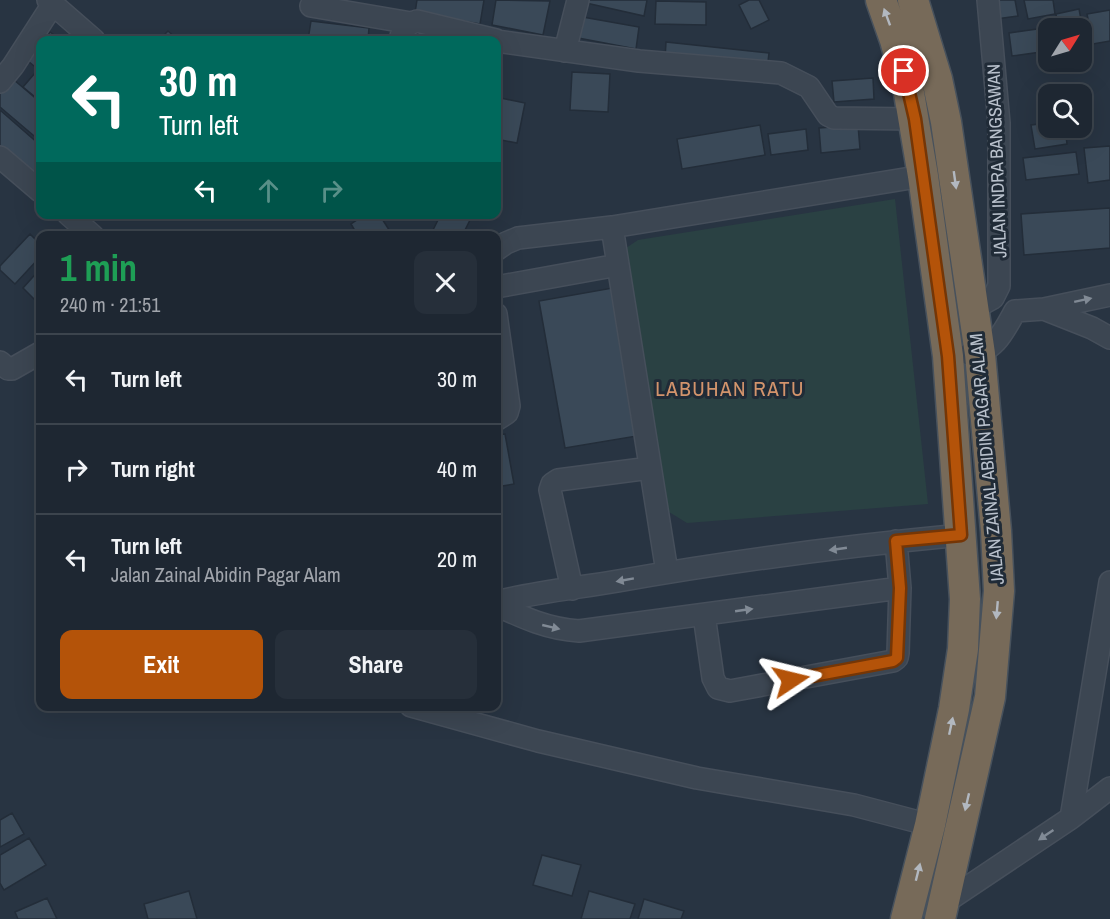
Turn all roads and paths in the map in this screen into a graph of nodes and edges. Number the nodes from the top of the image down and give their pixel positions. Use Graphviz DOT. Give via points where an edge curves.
graph roads {
  1 [pos="578,0"];
  2 [pos="881,0"];
  3 [pos="913,0"];
  4 [pos="988,0"];
  5 [pos="51,2"];
  6 [pos="311,6"];
  7 [pos="406,32"];
  8 [pos="89,36"];
  9 [pos="476,36"];
  10 [pos="501,42"];
  11 [pos="565,51"];
  12 [pos="0,82"];
  13 [pos="915,119"];
  14 [pos="0,157"];
  15 [pos="923,176"];
  16 [pos="36,188"];
  17 [pos="74,219"];
  18 [pos="612,227"];
  19 [pos="87,231"];
  20 [pos="501,246"];
  21 [pos="618,265"];
  22 [pos="501,286"];
  23 [pos="1110,295"];
  24 [pos="973,309"];
  25 [pos="1044,309"];
  26 [pos="1110,338"];
  27 [pos="501,349"];
  28 [pos="980,354"];
  29 [pos="36,355"];
  30 [pos="948,356"];
  31 [pos="0,362"];
  32 [pos="501,417"];
  33 [pos="650,468"];
  34 [pos="961,535"];
  35 [pos="896,541"];
  36 [pos="667,572"];
  37 [pos="1110,582"];
  38 [pos="900,588"];
  39 [pos="572,589"];
  40 [pos="501,602"];
  41 [pos="501,606"];
  42 [pos="704,615"];
  43 [pos="429,711"];
  44 [pos="1110,788"];
  45 [pos="1071,818"];
  46 [pos="930,825"];
  47 [pos="942,911"];
  48 [pos="906,919"];
  1 -- 11 [label="street"];
  13 -- 2 [label="highway, JALAN ZAINAL ABIDIN PAGAR ALAM, one-way"];
  3 -- 24 [label="highway, JALAN ZAINAL ABIDIN PAGAR ALAM, one-way" via="938,79"];
  4 -- 24 [label="street, JALAN INDRA BANGSAWAN" via="999,123 999,286 993,298"];
  5 -- 8 [label="street"];
  5 -- 12 [label="street"];
  6 -- 7 [label="street"];
  7 -- 9 [label="street" via="417,21"];
  10 -- 11 [label="street"];
  11 -- 13 [label="street" via="781,73 809,87 834,118"];
  13 -- 15 [label="highway, JALAN ZAINAL ABIDIN PAGAR ALAM"];
  14 -- 16 [label="street"];
  15 -- 18 [label="street"];
  15 -- 30 [label="highway, JALAN ZAINAL ABIDIN PAGAR ALAM"];
  17 -- 19 [label="street"];
  18 -- 20 [label="street" via="518,238"];
  18 -- 21 [label="street"];
  21 -- 22 [label="street"];
  21 -- 33 [label="street"];
  25 -- 23 [label="street, one-way"];
  24 -- 28 [label="highway, JALAN ZAINAL ABIDIN PAGAR ALAM"];
  25 -- 26 [label="street"];
  25 -- 28 [label="street" via="1015,310 999,340"];
  27 -- 32 [label="street" via="509,406"];
  28 -- 30 [label="street"];
  28 -- 47 [label="highway, JALAN ZAINAL ABIDIN PAGAR ALAM, one-way" via="999,591 990,697"];
  29 -- 31 [label="street" via="12,369"];
  30 -- 34 [label="highway, JALAN ZAINAL ABIDIN PAGAR ALAM"];
  33 -- 36 [label="street"];
  33 -- 39 [label="street" via="552,484 550,490"];
  34 -- 35 [label="street"];
  46 -- 34 [label="highway, JALAN ZAINAL ABIDIN PAGAR ALAM, one-way" via="963,649"];
  35 -- 36 [label="street, one-way"];
  35 -- 38 [label="street"];
  36 -- 39 [label="street, one-way"];
  37 -- 45 [label="street"];
  42 -- 38 [label="street, one-way"];
  38 -- 42 [label="street" via="898,653 893,661 730,691 718,688 714,678"];
  39 -- 40 [label="street"];
  41 -- 42 [label="street, one-way" via="538,624 579,631"];
  43 -- 46 [label="street" via="697,778 854,806"];
  44 -- 45 [label="street"];
  45 -- 47 [label="street, one-way"];
  48 -- 46 [label="highway, one-way"];
}
